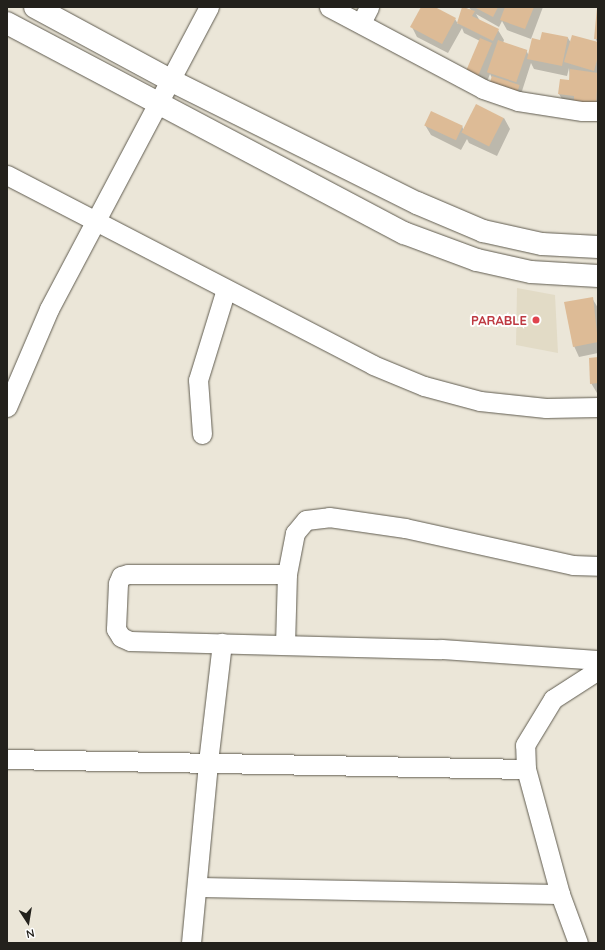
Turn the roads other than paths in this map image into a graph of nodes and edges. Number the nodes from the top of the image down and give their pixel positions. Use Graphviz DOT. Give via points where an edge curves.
graph roads {
  1 [pos="36,7"];
  2 [pos="209,7"];
  3 [pos="329,7"];
  4 [pos="365,15"];
  5 [pos="7,23"];
  6 [pos="172,81"];
  7 [pos="159,104"];
  8 [pos="598,111"];
  9 [pos="7,175"];
  10 [pos="97,223"];
  11 [pos="598,247"];
  12 [pos="598,276"];
  13 [pos="226,289"];
  14 [pos="598,406"];
  15 [pos="7,407"];
  16 [pos="202,434"];
  17 [pos="598,566"];
  18 [pos="287,574"];
  19 [pos="222,643"];
  20 [pos="285,645"];
  21 [pos="598,660"];
  22 [pos="598,670"];
  23 [pos="7,759"];
  24 [pos="208,762"];
  25 [pos="526,769"];
  26 [pos="197,887"];
  27 [pos="560,894"];
  28 [pos="191,943"];
  29 [pos="578,943"];
  1 -- 6 [label="street"];
  2 -- 6 [label="street"];
  3 -- 4 [label="street"];
  4 -- 8 [label="street" via="483,89 518,101"];
  5 -- 7 [label="street"];
  6 -- 7 [label="street"];
  6 -- 11 [label="street" via="417,203 483,231 542,244"];
  7 -- 10 [label="street"];
  7 -- 12 [label="street" via="404,233 477,260 531,272"];
  9 -- 10 [label="street"];
  10 -- 13 [label="street"];
  10 -- 15 [label="street" via="49,310"];
  13 -- 14 [label="street" via="373,365 424,386 480,401 546,408"];
  13 -- 16 [label="street" via="198,380"];
  17 -- 18 [label="street" via="573,565 412,530 329,517 306,520 295,533"];
  18 -- 19 [label="street" via="121,576 118,583 116,629 121,637 130,641"];
  18 -- 20 [label="street"];
  19 -- 20 [label="street"];
  19 -- 24 [label="street"];
  20 -- 21 [label="street" via="441,649"];
  22 -- 25 [label="street" via="553,699 525,745"];
  23 -- 24 [label="street"];
  24 -- 25 [label="street"];
  24 -- 26 [label="street"];
  25 -- 27 [label="street"];
  26 -- 27 [label="street"];
  26 -- 28 [label="street"];
  27 -- 29 [label="street"];
}
